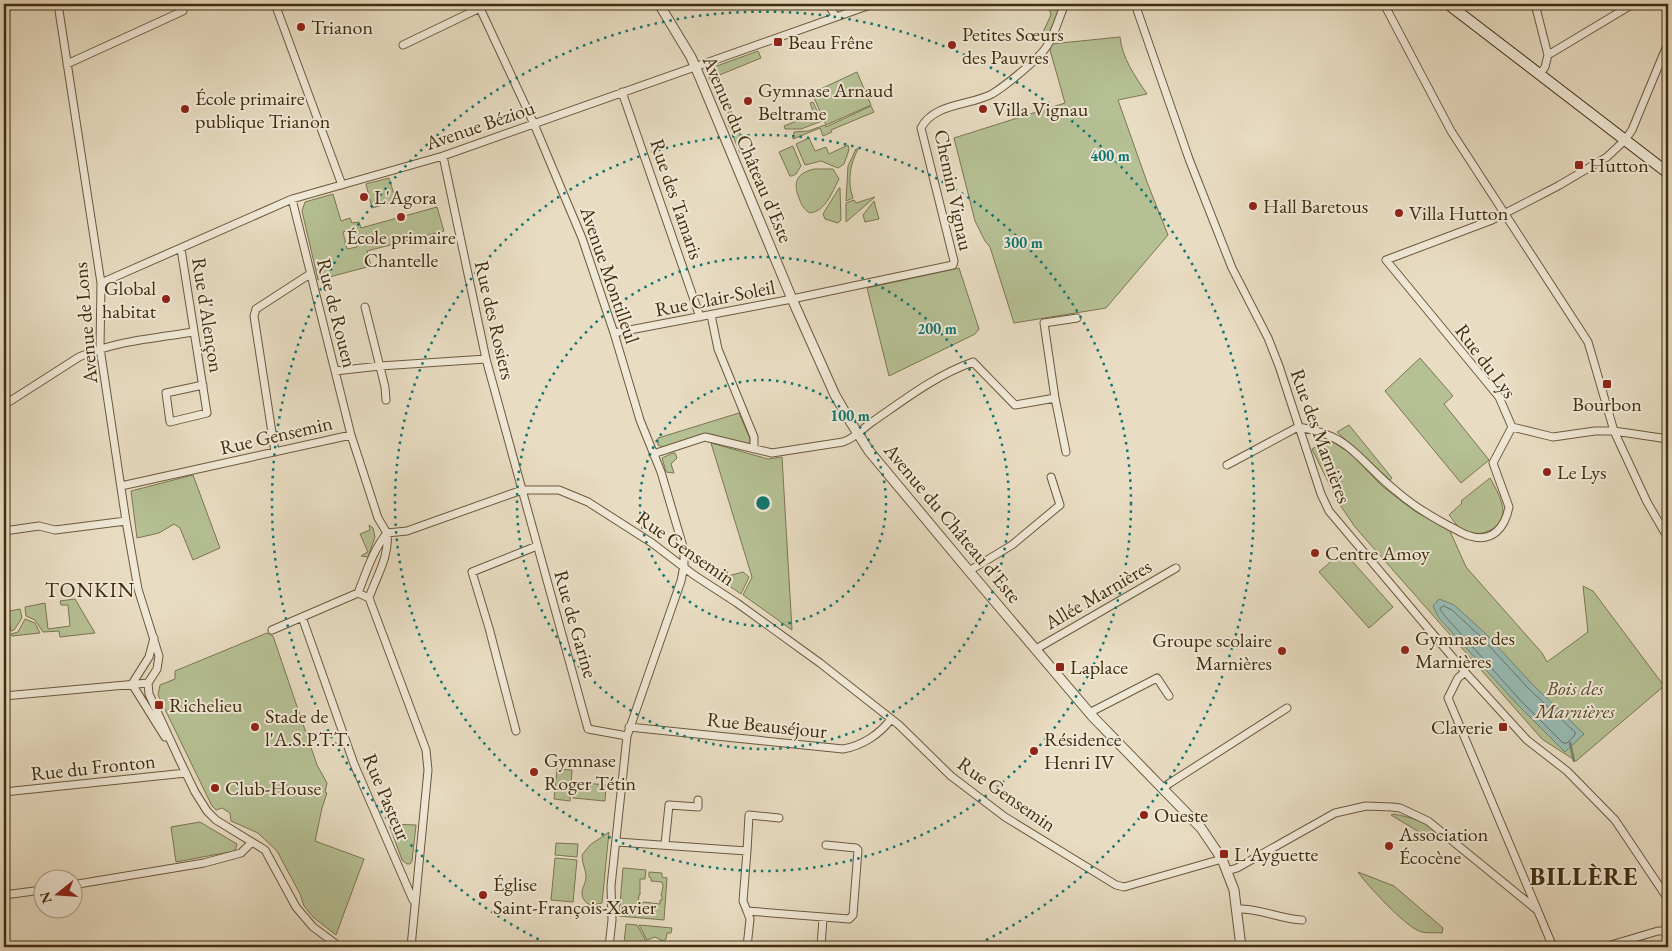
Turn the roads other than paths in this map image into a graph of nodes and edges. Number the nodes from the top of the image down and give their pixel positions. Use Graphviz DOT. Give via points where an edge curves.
graph roads {
  1 [pos="58,4"];
  2 [pos="275,4"];
  3 [pos="660,4"];
  4 [pos="828,4"];
  5 [pos="873,4"];
  6 [pos="1065,4"];
  7 [pos="1136,4"];
  8 [pos="1384,4"];
  9 [pos="1448,4"];
  10 [pos="1535,4"];
  11 [pos="1629,5"];
  12 [pos="479,6"];
  13 [pos="183,11"];
  14 [pos="836,17"];
  15 [pos="1668,43"];
  16 [pos="404,44"];
  17 [pos="1548,56"];
  18 [pos="67,64"];
  19 [pos="695,66"];
  20 [pos="1540,74"];
  21 [pos="622,92"];
  22 [pos="534,124"];
  23 [pos="1625,140"];
  24 [pos="443,156"];
  25 [pos="1668,173"];
  26 [pos="342,185"];
  27 [pos="292,200"];
  28 [pos="1506,213"];
  29 [pos="180,249"];
  30 [pos="310,274"];
  31 [pos="101,283"];
  32 [pos="792,299"];
  33 [pos="365,307"];
  34 [pos="711,315"];
  35 [pos="700,317"];
  36 [pos="1077,318"];
  37 [pos="194,332"];
  38 [pos="614,333"];
  39 [pos="100,348"];
  40 [pos="486,360"];
  41 [pos="380,366"];
  42 [pos="336,371"];
  43 [pos="203,385"];
  44 [pos="1055,398"];
  45 [pos="386,400"];
  46 [pos="4,405"];
  47 [pos="1298,427"];
  48 [pos="1512,427"];
  49 [pos="1614,431"];
  50 [pos="858,434"];
  51 [pos="350,435"];
  52 [pos="1668,439"];
  53 [pos="754,449"];
  54 [pos="276,452"];
  55 [pos="1066,452"];
  56 [pos="652,454"];
  57 [pos="1227,465"];
  58 [pos="1051,477"];
  59 [pos="121,486"];
  60 [pos="522,490"];
  61 [pos="126,521"];
  62 [pos="4,531"];
  63 [pos="387,533"];
  64 [pos="1668,538"];
  65 [pos="537,546"];
  66 [pos="684,566"];
  67 [pos="1176,568"];
  68 [pos="969,571"];
  69 [pos="358,593"];
  70 [pos="369,598"];
  71 [pos="302,617"];
  72 [pos="272,630"];
  73 [pos="154,638"];
  74 [pos="1036,649"];
  75 [pos="1465,672"];
  76 [pos="148,683"];
  77 [pos="132,684"];
  78 [pos="4,696"];
  79 [pos="1169,696"];
  80 [pos="1287,708"];
  81 [pos="1089,713"];
  82 [pos="891,719"];
  83 [pos="629,727"];
  84 [pos="516,731"];
  85 [pos="627,736"];
  86 [pos="180,761"];
  87 [pos="186,773"];
  88 [pos="1163,788"];
  89 [pos="4,792"];
  90 [pos="698,800"];
  91 [pos="779,818"];
  92 [pos="252,842"];
  93 [pos="617,842"];
  94 [pos="665,844"];
  95 [pos="826,844"];
  96 [pos="746,851"];
  97 [pos="1222,859"];
  98 [pos="1227,872"];
  99 [pos="82,883"];
  100 [pos="32,891"];
  101 [pos="4,895"];
  102 [pos="1668,898"];
  103 [pos="414,903"];
  104 [pos="1237,909"];
  105 [pos="1537,910"];
  106 [pos="747,911"];
  107 [pos="823,918"];
  108 [pos="1302,920"];
  109 [pos="1668,931"];
  110 [pos="340,947"];
  111 [pos="411,947"];
  112 [pos="609,947"];
  113 [pos="747,947"];
  114 [pos="821,947"];
  115 [pos="1241,947"];
  116 [pos="1553,947"];
  117 [pos="1604,947"];
  1 -- 18 [label="street, Avenue de Lons"];
  2 -- 26 [label="street"];
  3 -- 19 [label="street, Avenue du Château d'Este"];
  4 -- 14 [label="street"];
  5 -- 14 [label="street, Avenue Béziou"];
  6 -- 32 [label="street, Chemin Vignau" via="1046,47 1013,79 991,94 934,113 921,128 953,265"];
  7 -- 47 [label="street, Rue des Marnières" via="1189,159 1232,268 1268,338"];
  8 -- 28 [label="street" via="1451,131"];
  9 -- 20 [label="main road"];
  10 -- 17 [label="street"];
  11 -- 17 [label="street"];
  12 -- 16 [label="street"];
  12 -- 22 [label="street, Avenue Montilleul"];
  13 -- 18 [label="street"];
  14 -- 19 [label="street, Avenue Béziou"];
  15 -- 23 [label="street"];
  17 -- 20 [label="street"];
  18 -- 31 [label="street, Avenue de Lons"];
  19 -- 21 [label="street, Avenue Béziou"];
  19 -- 32 [label="street, Avenue du Château d'Este"];
  20 -- 23 [label="main road"];
  21 -- 22 [label="street, Avenue Béziou"];
  21 -- 35 [label="street, Rue des Tamaris"];
  22 -- 24 [label="street, Avenue Béziou"];
  22 -- 38 [label="street, Avenue Montilleul" via="582,238"];
  23 -- 25 [label="main road"];
  23 -- 28 [label="street" via="1588,169"];
  24 -- 26 [label="street, Avenue Béziou"];
  24 -- 40 [label="street, Rue des Rosiers"];
  26 -- 27 [label="street, Avenue Béziou"];
  27 -- 29 [label="street, Avenue Béziou"];
  27 -- 30 [label="street, Rue de Rouen"];
  28 -- 48 [label="street, Rue du Lys" via="1386,260 1498,397"];
  28 -- 49 [label="street" via="1588,342"];
  29 -- 31 [label="street, Avenue Béziou"];
  29 -- 37 [label="street, Rue d'Alençon"];
  30 -- 42 [label="street, Rue de Rouen"];
  30 -- 54 [label="street" via="256,309 254,316"];
  31 -- 39 [label="street, Avenue de Lons"];
  32 -- 34 [label="street, Rue Clair-Soleil"];
  32 -- 50 [label="street, Avenue du Château d'Este" via="835,395"];
  33 -- 41 [label="street"];
  34 -- 35 [label="street, Rue Clair-Soleil"];
  34 -- 53 [label="street" via="718,349 754,437"];
  35 -- 38 [label="street, Rue Clair-Soleil"];
  36 -- 44 [label="street" via="1044,323"];
  37 -- 39 [label="street"];
  37 -- 43 [label="street, Rue d'Alençon"];
  38 -- 56 [label="street, Avenue Montilleul"];
  39 -- 46 [label="street" via="79,357"];
  39 -- 59 [label="street, Avenue de Lons"];
  40 -- 41 [label="street"];
  40 -- 60 [label="street, Rue des Rosiers"];
  41 -- 42 [label="street"];
  41 -- 45 [label="street"];
  42 -- 51 [label="street, Rue de Rouen"];
  43 -- 43 [label="street, Rue d'Alençon" via="207,413 170,422 166,393"];
  44 -- 50 [label="street" via="1015,405 973,362 952,369 931,382"];
  44 -- 55 [label="street"];
  47 -- 48 [label="street" via="1319,431 1346,446 1412,504 1477,538 1498,532 1508,514 1509,507 1493,463"];
  47 -- 57 [label="street"];
  47 -- 75 [label="street, Rue des Marnières" via="1329,511"];
  48 -- 49 [label="street, Rue du Lys" via="1552,437"];
  49 -- 52 [label="street, Rue du Lys"];
  49 -- 64 [label="street" via="1647,502"];
  50 -- 53 [label="street" via="844,442 772,453"];
  50 -- 68 [label="street, Avenue du Château d'Este"];
  51 -- 54 [label="street, Rue Gensemin"];
  51 -- 63 [label="street, Rue Gensemin" via="378,518"];
  53 -- 56 [label="street" via="710,437"];
  54 -- 59 [label="street, Rue Gensemin"];
  56 -- 66 [label="street, Avenue Montilleul" via="684,550"];
  58 -- 68 [label="street" via="1060,504 1012,545"];
  59 -- 61 [label="street, Avenue de Lons"];
  60 -- 63 [label="street, Rue Gensemin" via="407,531"];
  60 -- 65 [label="street, Rue de Garine"];
  60 -- 66 [label="street, Rue Gensemin" via="559,490 588,502"];
  61 -- 62 [label="street" via="55,530 39,526"];
  61 -- 73 [label="street, Avenue de Lons" via="138,589"];
  63 -- 69 [label="street"];
  63 -- 70 [label="street" via="385,556"];
  65 -- 84 [label="street" via="472,572"];
  65 -- 85 [label="street, Rue de Garine" via="588,729"];
  66 -- 82 [label="street, Rue Gensemin" via="797,646"];
  66 -- 83 [label="street, Avenue Montilleul"];
  67 -- 74 [label="street, Allée Marnières"];
  68 -- 74 [label="street, Avenue du Château d'Este"];
  69 -- 70 [label="street"];
  69 -- 71 [label="street"];
  70 -- 103 [label="street" via="426,750 428,770"];
  71 -- 72 [label="street"];
  71 -- 103 [label="street, Rue Pasteur" via="354,764"];
  73 -- 76 [label="street, Avenue de Lons" via="159,656 157,669"];
  73 -- 77 [label="street" via="149,657"];
  74 -- 81 [label="street, Avenue du Château d'Este"];
  75 -- 102 [label="street, Rue des Marnières" via="1527,740 1567,771 1615,820"];
  75 -- 105 [label="street" via="1458,678 1448,698"];
  76 -- 77 [label="street"];
  76 -- 86 [label="street" via="149,694"];
  77 -- 78 [label="street"];
  77 -- 86 [label="street"];
  79 -- 81 [label="street" via="1157,678"];
  80 -- 88 [label="street"];
  81 -- 88 [label="street, Avenue du Château d'Este"];
  82 -- 83 [label="street, Rue Beauséjour" via="867,740 843,749"];
  82 -- 97 [label="street, Rue Gensemin" via="950,776 1005,818 1116,885 1124,887"];
  83 -- 85 [label="street, Avenue Montilleul"];
  85 -- 93 [label="street, Avenue Montilleul"];
  86 -- 87 [label="street"];
  87 -- 89 [label="street, Rue du Fronton"];
  87 -- 92 [label="street" via="207,811"];
  88 -- 97 [label="street, Avenue du Château d'Este" via="1201,828"];
  90 -- 94 [label="street" via="698,806 669,805"];
  91 -- 96 [label="street" via="749,815"];
  92 -- 99 [label="street" via="241,853 204,863"];
  92 -- 110 [label="street" via="264,850 296,907 313,927"];
  93 -- 94 [label="street"];
  93 -- 112 [label="street, Avenue Montilleul" via="611,886"];
  94 -- 96 [label="street"];
  95 -- 107 [label="street" via="856,848 858,853 852,917 847,920"];
  96 -- 106 [label="street" via="743,901"];
  97 -- 98 [label="street, Avenue du Château d'Este"];
  98 -- 104 [label="street, Avenue du Château d'Este"];
  98 -- 105 [label="street" via="1335,813 1366,806 1392,807 1428,821"];
  100 -- 101 [label="street"];
  103 -- 111 [label="street"];
  104 -- 108 [label="street" via="1255,909"];
  104 -- 115 [label="street, Avenue du Château d'Este"];
  105 -- 116 [label="street"];
  106 -- 107 [label="street"];
  106 -- 113 [label="street" via="750,919"];
  107 -- 114 [label="street"];
  109 -- 117 [label="street"];
}
